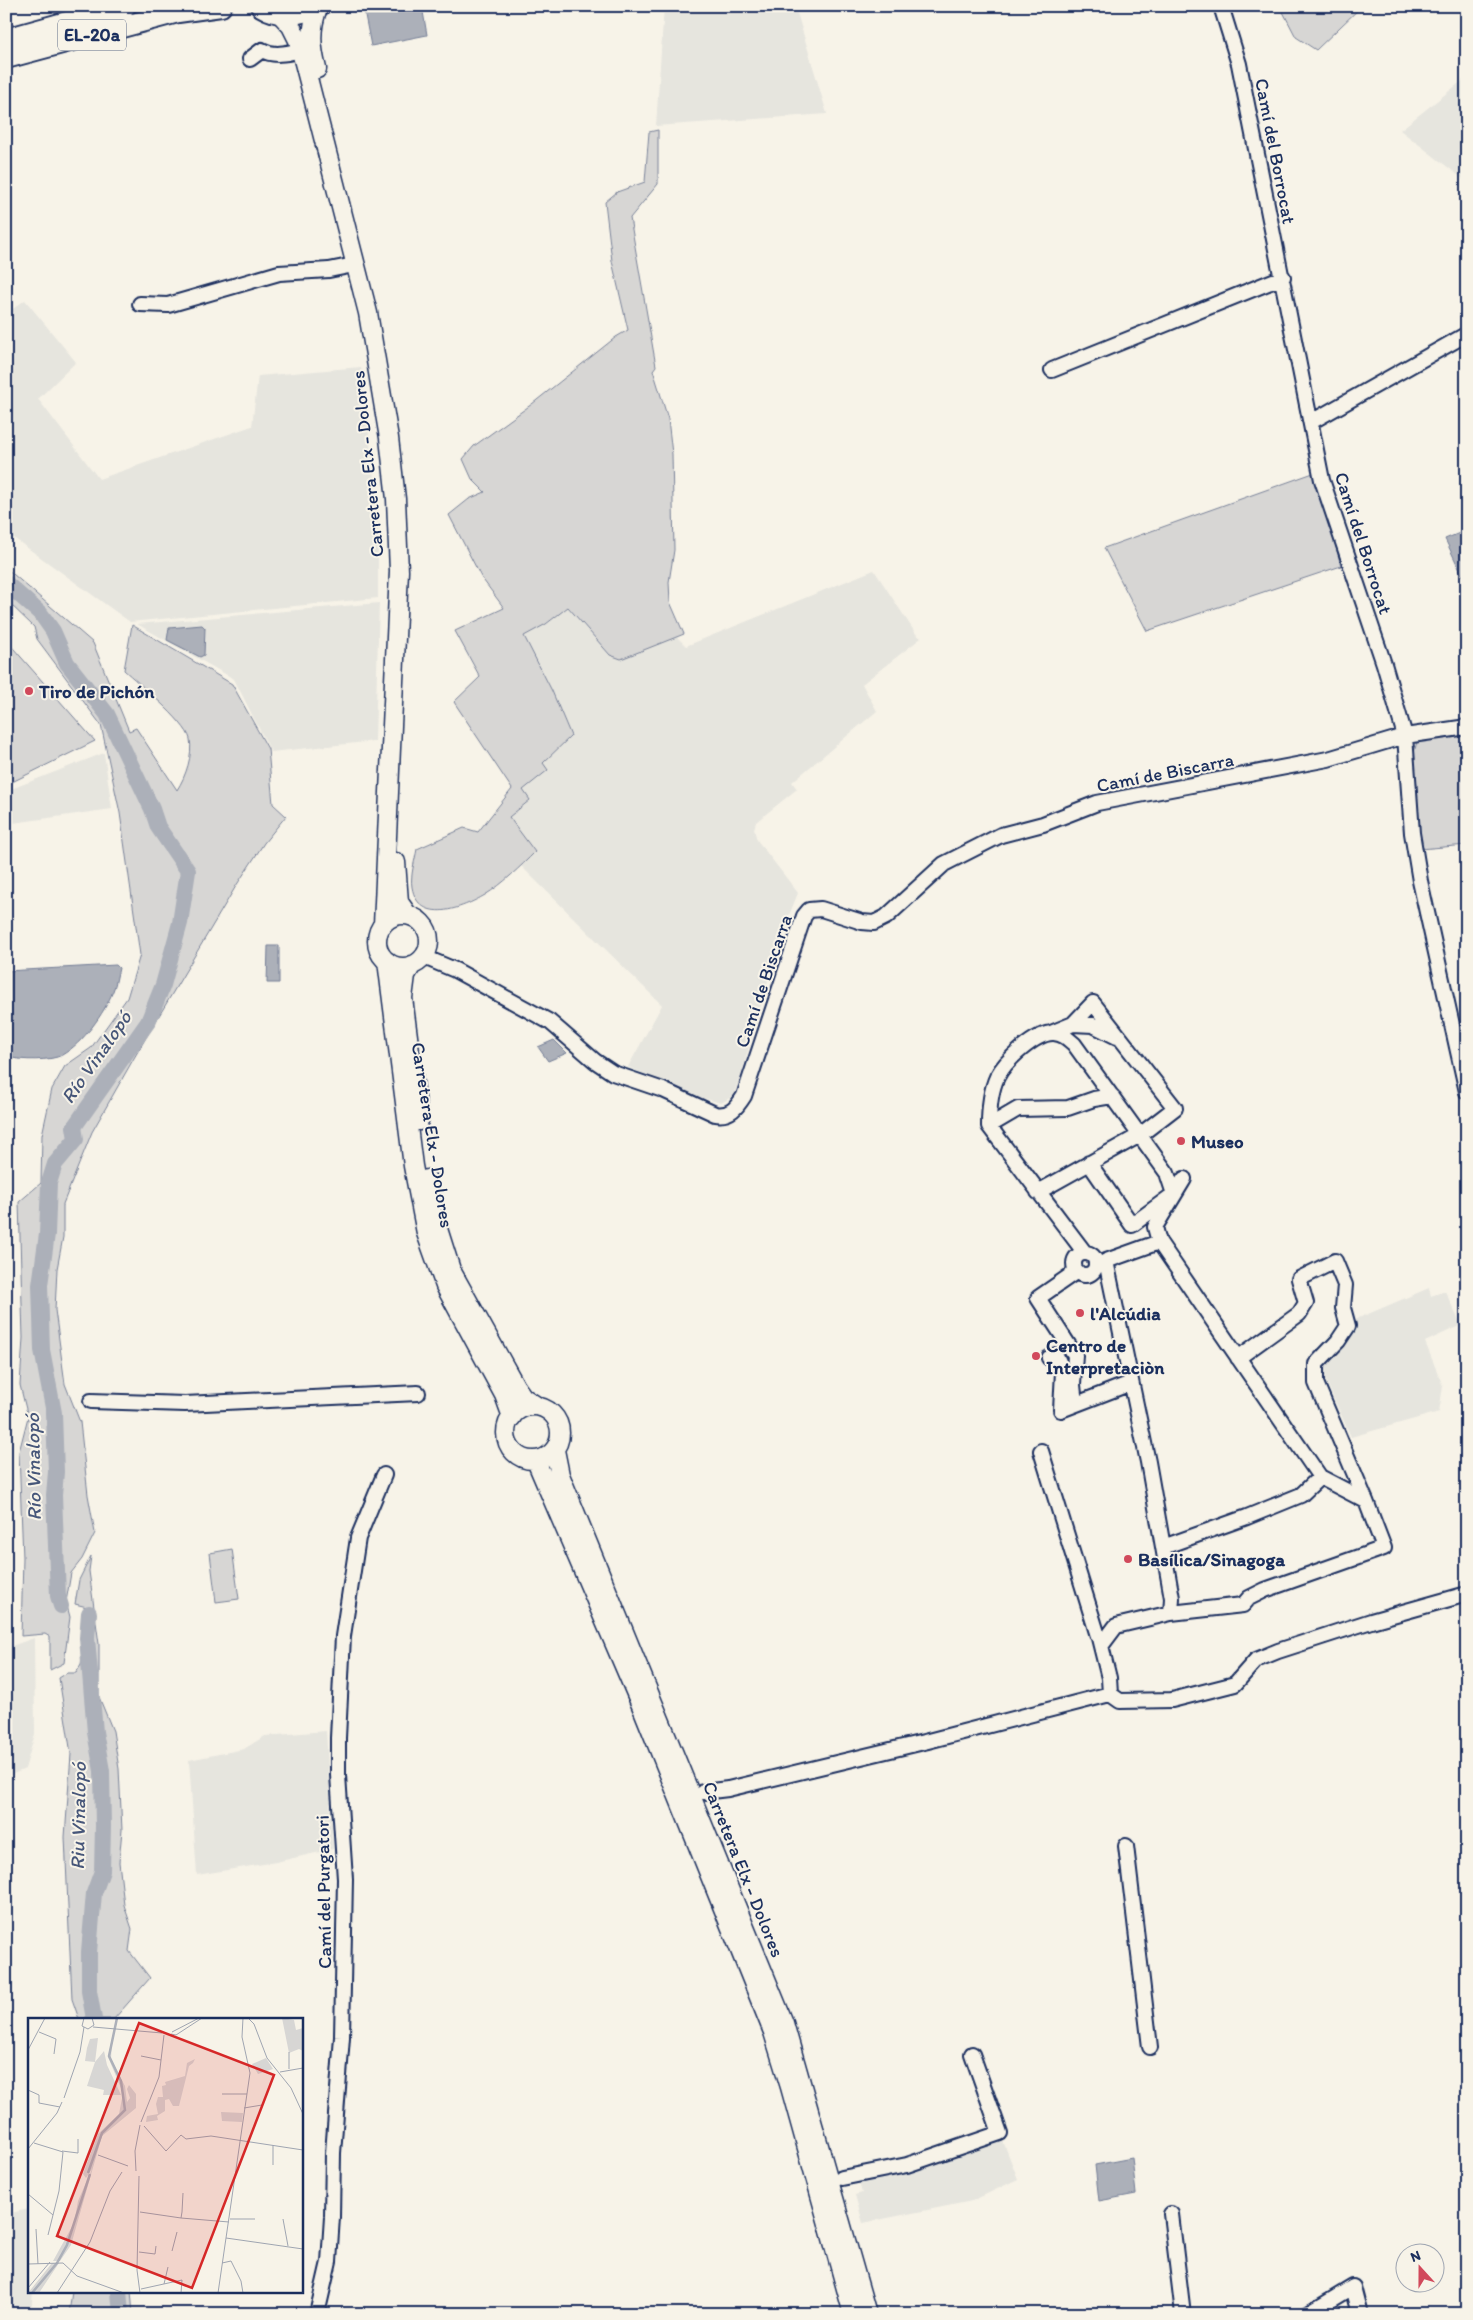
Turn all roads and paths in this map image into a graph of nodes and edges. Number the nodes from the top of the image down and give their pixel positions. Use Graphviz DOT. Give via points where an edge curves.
graph roads {
  1 [pos="125,6"];
  2 [pos="221,6"];
  3 [pos="261,6"];
  4 [pos="1221,6"];
  5 [pos="318,7"];
  6 [pos="280,14"];
  7 [pos="6,39"];
  8 [pos="301,50"];
  9 [pos="6,58"];
  10 [pos="250,59"];
  11 [pos="349,266"];
  12 [pos="1283,277"];
  13 [pos="140,304"];
  14 [pos="1467,334"];
  15 [pos="1052,370"];
  16 [pos="1311,422"];
  17 [pos="1467,727"];
  18 [pos="1405,736"];
  19 [pos="408,916"];
  20 [pos="383,924"];
  21 [pos="387,961"];
  22 [pos="418,961"];
  23 [pos="1073,1024"];
  24 [pos="1051,1033"];
  25 [pos="1122,1040"];
  26 [pos="1467,1092"];
  27 [pos="1112,1096"];
  28 [pos="988,1126"];
  29 [pos="1140,1135"];
  30 [pos="1089,1163"];
  31 [pos="1184,1180"];
  32 [pos="1038,1192"];
  33 [pos="1174,1194"];
  34 [pos="1159,1242"];
  35 [pos="1085,1253"];
  36 [pos="1102,1263"];
  37 [pos="1076,1271"];
  38 [pos="1048,1358"];
  39 [pos="1238,1358"];
  40 [pos="1131,1382"];
  41 [pos="418,1393"];
  42 [pos="91,1401"];
  43 [pos="1075,1404"];
  44 [pos="537,1406"];
  45 [pos="512,1417"];
  46 [pos="555,1450"];
  47 [pos="1041,1451"];
  48 [pos="536,1461"];
  49 [pos="384,1475"];
  50 [pos="1320,1478"];
  51 [pos="1366,1501"];
  52 [pos="1163,1547"];
  53 [pos="1467,1594"];
  54 [pos="1171,1612"];
  55 [pos="1099,1640"];
  56 [pos="1110,1694"];
  57 [pos="703,1792"];
  58 [pos="1126,1846"];
  59 [pos="1150,2047"];
  60 [pos="972,2054"];
  61 [pos="842,2178"];
  62 [pos="1171,2214"];
  63 [pos="317,2314"];
  64 [pos="853,2314"];
  65 [pos="867,2314"];
  66 [pos="1183,2314"];
  67 [pos="1308,2314"];
  68 [pos="1360,2314"];
  1 -- 7 [label="highway, EL-20a"];
  2 -- 9 [label="highway, EL-20a" via="178,12"];
  3 -- 6 [label="highway"];
  4 -- 12 [label="street, Camí del Borrocat" via="1239,64"];
  5 -- 6 [label="highway"];
  5 -- 19 [label="main road, Carretera Elx - Dolores" via="311,26 312,50 384,331 404,473 410,580 395,873 399,902"];
  6 -- 8 [label="main road, Carretera Elx - Dolores" via="291,26"];
  8 -- 10 [label="street" via="280,54 262,50"];
  8 -- 20 [label="main road, Carretera Elx - Dolores" via="368,313 380,373 396,499 400,571"];
  11 -- 13 [label="street" via="279,273 168,305"];
  12 -- 15 [label="street"];
  12 -- 16 [label="street, Camí del Borrocat"];
  14 -- 16 [label="street"];
  16 -- 18 [label="street, Camí del Borrocat" via="1322,480"];
  17 -- 18 [label="street, Camí de Biscarra"];
  18 -- 22 [label="street, Camí de Biscarra" via="1328,760 1097,803 1052,821 1001,835 944,864 886,917 874,923 820,909 809,910 804,916 744,1096 735,1109 724,1115 613,1073 550,1022 455,970"];
  18 -- 26 [label="street, Camí del Borrocat" via="1415,852"];
  19 -- 20 [label="main road" via="392,918"];
  19 -- 22 [label="main road" via="416,918 426,929 429,943"];
  20 -- 21 [label="main road" via="377,940 381,955"];
  21 -- 22 [label="main road" via="399,967"];
  21 -- 45 [label="main road, Carretera Elx - Dolores" via="413,1166 426,1233 445,1286 504,1394"];
  22 -- 44 [label="main road, Carretera Elx - Dolores" via="406,975 403,998 427,1181 440,1238 458,1286 487,1339 516,1388"];
  23 -- 24 [label="street"];
  23 -- 25 [label="street" via="1093,1025"];
  23 -- 25 [label="street" via="1094,1003"];
  24 -- 27 [label="street" via="1065,1035 1074,1044"];
  24 -- 28 [label="street" via="1011,1056 994,1085"];
  25 -- 29 [label="street" via="1175,1108"];
  27 -- 28 [label="street" via="1068,1108 1018,1109"];
  27 -- 29 [label="street"];
  28 -- 32 [label="street"];
  29 -- 30 [label="street"];
  29 -- 33 [label="street" via="1167,1173"];
  30 -- 32 [label="street"];
  30 -- 33 [label="street" via="1132,1225"];
  31 -- 33 [label="street"];
  32 -- 35 [label="street"];
  33 -- 34 [label="street" via="1155,1227"];
  34 -- 36 [label="street"];
  34 -- 39 [label="street"];
  35 -- 36 [label="street"];
  35 -- 37 [label="street" via="1076,1258"];
  36 -- 37 [label="street" via="1087,1276"];
  36 -- 40 [label="street"];
  37 -- 43 [label="street" via="1038,1298 1075,1355"];
  38 -- 43 [label="street" via="1056,1355 1063,1372 1061,1410"];
  39 -- 50 [label="street"];
  39 -- 51 [label="street" via="1300,1314 1306,1303 1299,1279 1336,1261 1345,1285 1343,1308 1348,1326 1316,1364 1316,1383"];
  40 -- 43 [label="street"];
  40 -- 52 [label="street"];
  41 -- 42 [label="street" via="185,1404"];
  44 -- 45 [label="main road" via="521,1409"];
  44 -- 46 [label="main road" via="549,1411 558,1421 561,1437"];
  45 -- 48 [label="main road" via="506,1432 509,1447 522,1458"];
  46 -- 48 [label="main road"];
  46 -- 65 [label="main road, Carretera Elx - Dolores" via="560,1475 784,2023"];
  47 -- 55 [label="street"];
  48 -- 64 [label="main road, Carretera Elx - Dolores" via="643,1710 773,2032"];
  49 -- 63 [label="street, Camí del Purgatori" via="358,1538 342,1645 338,1774 345,1880 342,2037 329,2262"];
  50 -- 51 [label="street"];
  50 -- 52 [label="street" via="1301,1494"];
  51 -- 54 [label="street" via="1384,1548 1266,1590 1249,1598 1243,1605"];
  52 -- 54 [label="street" via="1172,1598"];
  53 -- 56 [label="street" via="1278,1650 1256,1660 1235,1684 1172,1700 1120,1701"];
  54 -- 55 [label="street" via="1116,1626"];
  55 -- 56 [label="street"];
  56 -- 57 [label="street" via="918,1744 728,1789"];
  58 -- 59 [label="street"];
  60 -- 61 [label="street" via="1000,2133 907,2165"];
  62 -- 66 [label="street"];
  67 -- 68 [label="street" via="1354,2287"];
}
